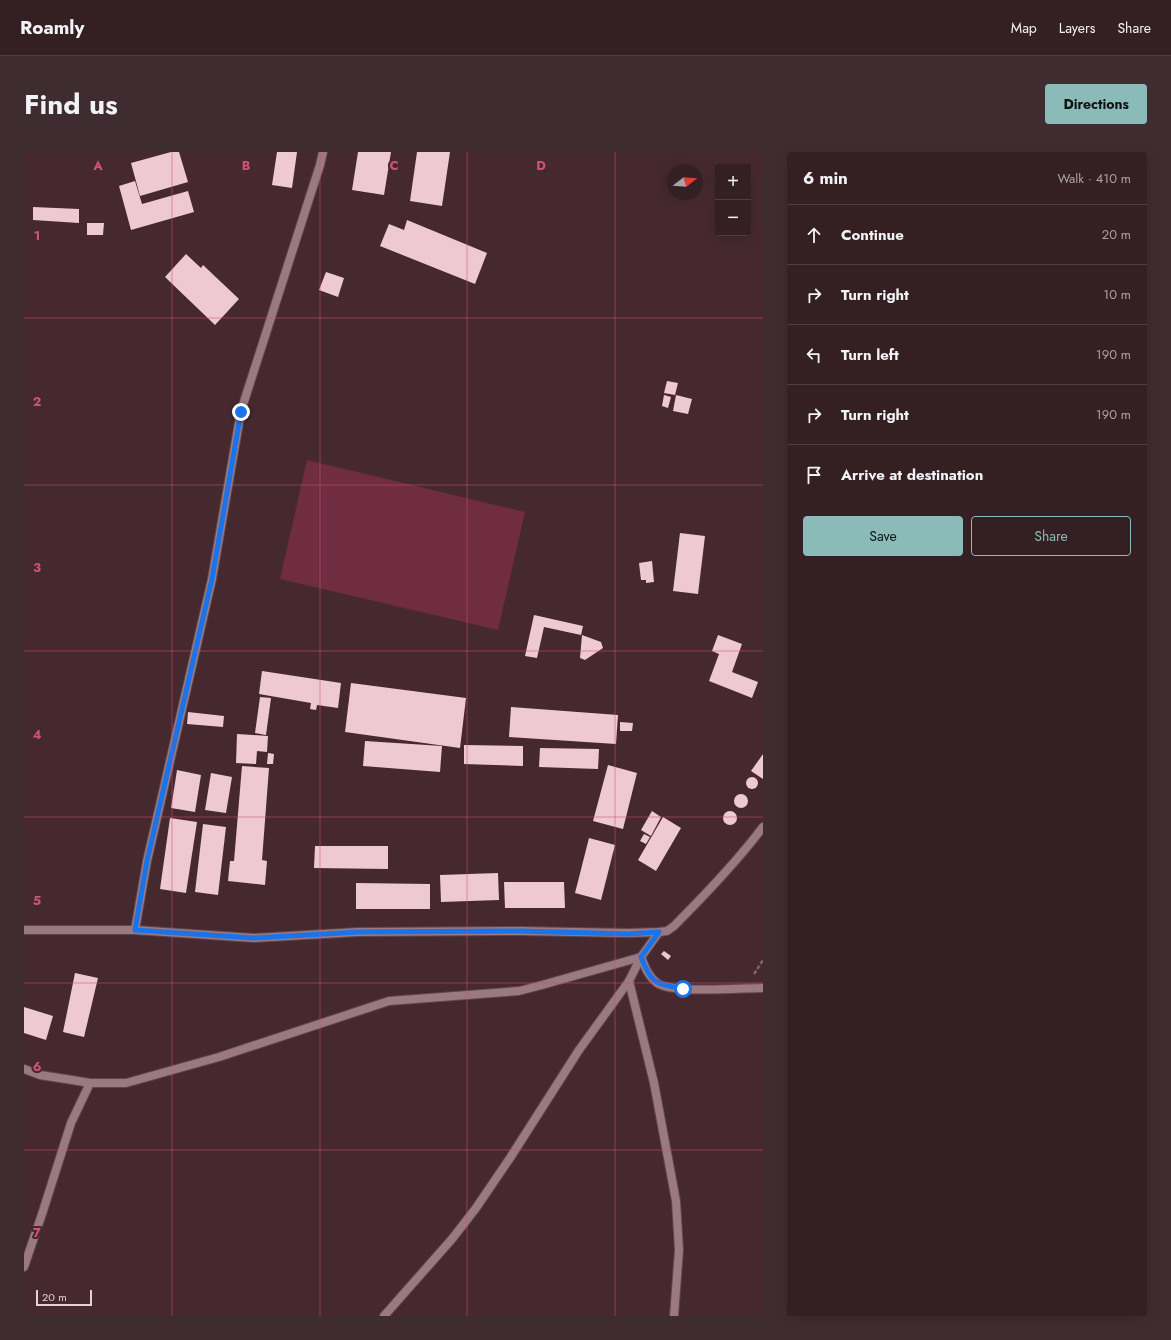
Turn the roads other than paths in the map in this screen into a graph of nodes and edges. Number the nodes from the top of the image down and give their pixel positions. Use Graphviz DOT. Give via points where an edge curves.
graph roads {
  1 [pos="323,152"];
  2 [pos="763,827"];
  3 [pos="24,930"];
  4 [pos="135,930"];
  5 [pos="659,932"];
  6 [pos="641,957"];
  7 [pos="629,982"];
  8 [pos="763,988"];
  9 [pos="24,1069"];
  10 [pos="90,1082"];
  11 [pos="24,1266"];
  12 [pos="384,1316"];
  13 [pos="674,1316"];
  1 -- 4 [label="street" via="241,412 212,579 147,861"];
  2 -- 5 [label="street" via="717,883 674,926 667,931"];
  3 -- 4 [label="street"];
  4 -- 5 [label="street" via="254,938 358,932"];
  5 -- 6 [label="street"];
  6 -- 7 [label="street"];
  6 -- 8 [label="street" via="648,974 658,984 683,989"];
  6 -- 10 [label="street" via="519,991 389,1001 149,1077 126,1083"];
  7 -- 12 [label="street" via="579,1050 476,1208"];
  7 -- 13 [label="street" via="654,1084 676,1201 679,1250"];
  9 -- 10 [label="street" via="40,1075"];
  10 -- 11 [label="street" via="71,1123"];
}
